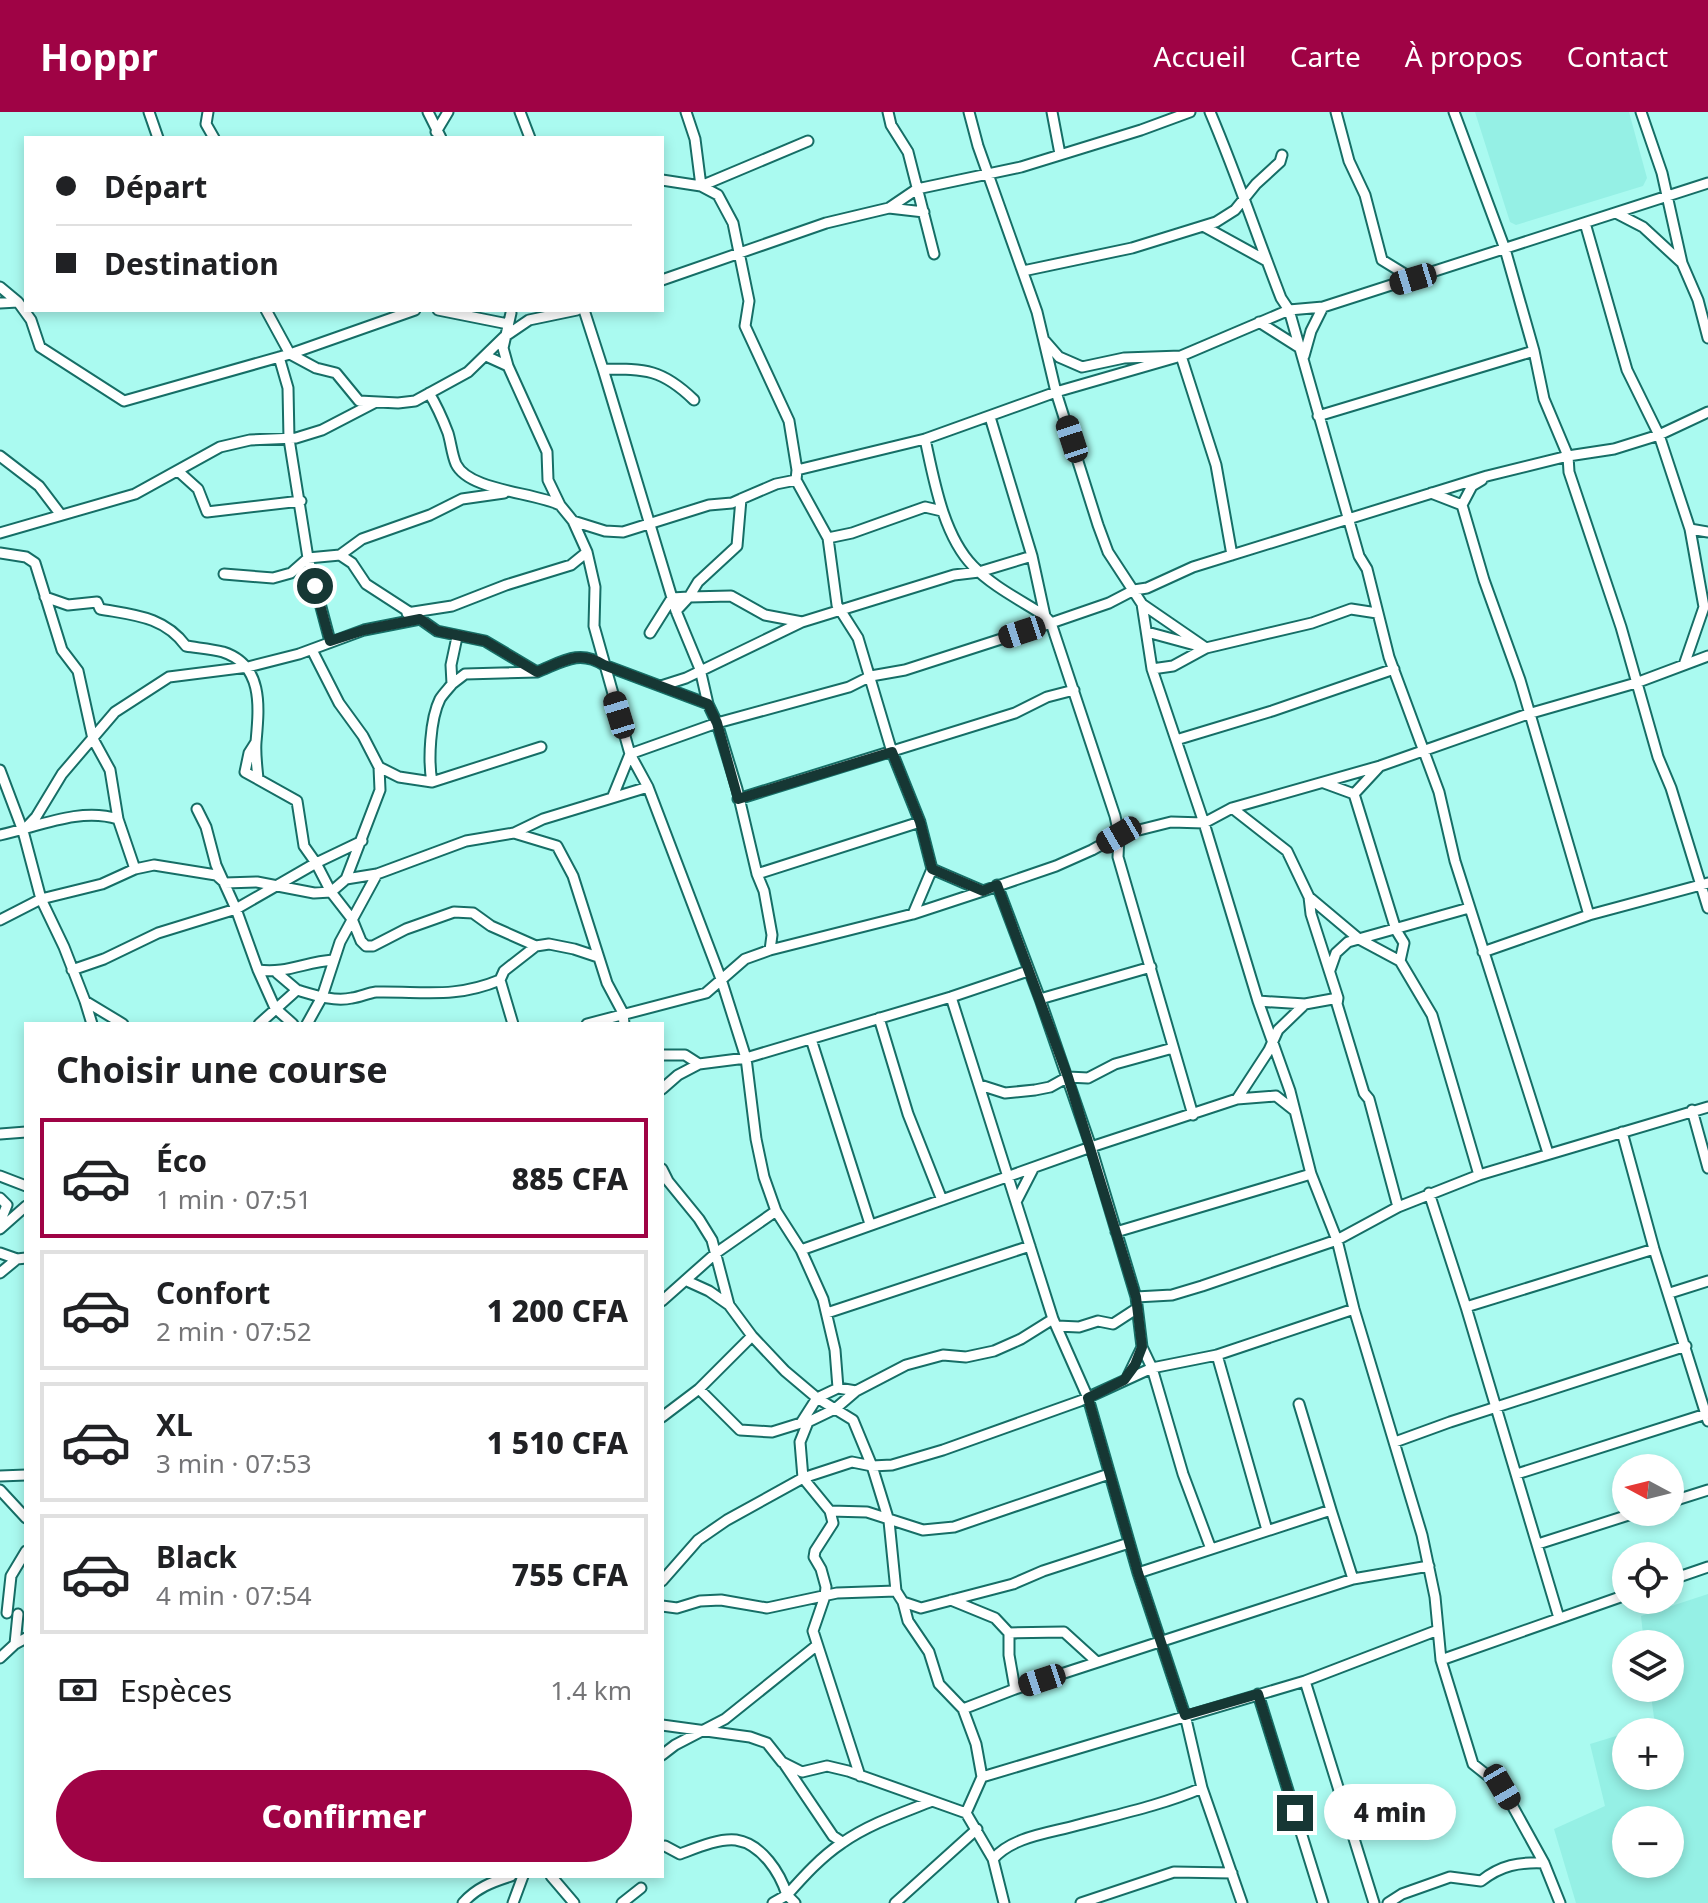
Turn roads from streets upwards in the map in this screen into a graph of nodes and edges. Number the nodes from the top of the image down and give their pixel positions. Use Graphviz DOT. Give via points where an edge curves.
graph roads {
  1 [pos="149,112"];
  2 [pos="208,112"];
  3 [pos="428,112"];
  4 [pos="520,112"];
  5 [pos="686,112"];
  6 [pos="888,112"];
  7 [pos="969,112"];
  8 [pos="1052,112"];
  9 [pos="1190,112"];
  10 [pos="1210,112"];
  11 [pos="1336,112"];
  12 [pos="1454,112"];
  13 [pos="1641,112"];
  14 [pos="450,113"];
  15 [pos="438,135"];
  16 [pos="157,136"];
  17 [pos="213,136"];
  18 [pos="529,136"];
  19 [pos="808,141"];
  20 [pos="1060,154"];
  21 [pos="1282,155"];
  22 [pos="990,172"];
  23 [pos="664,180"];
  24 [pos="1708,183"];
  25 [pos="701,186"];
  26 [pos="917,189"];
  27 [pos="1668,194"];
  28 [pos="1244,201"];
  29 [pos="889,208"];
  30 [pos="924,212"];
  31 [pos="1616,213"];
  32 [pos="1585,223"];
  33 [pos="1205,227"];
  34 [pos="1505,249"];
  35 [pos="740,252"];
  36 [pos="934,254"];
  37 [pos="1266,260"];
  38 [pos="1682,263"];
  39 [pos="1023,271"];
  40 [pos="664,279"];
  41 [pos="1413,279"];
  42 [pos="0,287"];
  43 [pos="1703,298"];
  44 [pos="18,302"];
  45 [pos="0,303"];
  46 [pos="1323,307"];
  47 [pos="24,310"];
  48 [pos="1289,310"];
  49 [pos="25,312"];
  50 [pos="267,312"];
  51 [pos="409,312"];
  52 [pos="448,312"];
  53 [pos="510,312"];
  54 [pos="512,312"];
  55 [pos="567,312"];
  56 [pos="585,312"];
  57 [pos="529,320"];
  58 [pos="1259,322"];
  59 [pos="508,324"];
  60 [pos="504,337"];
  61 [pos="1708,338"];
  62 [pos="1044,341"];
  63 [pos="1300,348"];
  64 [pos="1534,351"];
  65 [pos="290,354"];
  66 [pos="486,356"];
  67 [pos="1181,356"];
  68 [pos="279,357"];
  69 [pos="1303,359"];
  70 [pos="508,366"];
  71 [pos="603,369"];
  72 [pos="1056,392"];
  73 [pos="429,393"];
  74 [pos="694,400"];
  75 [pos="374,403"];
  76 [pos="1708,412"];
  77 [pos="1318,416"];
  78 [pos="990,417"];
  79 [pos="1659,435"];
  80 [pos="289,439"];
  81 [pos="925,439"];
  82 [pos="0,456"];
  83 [pos="1568,456"];
  84 [pos="178,471"];
  85 [pos="796,475"];
  86 [pos="1487,476"];
  87 [pos="506,492"];
  88 [pos="1431,493"];
  89 [pos="741,499"];
  90 [pos="301,501"];
  91 [pos="560,505"];
  92 [pos="1462,505"];
  93 [pos="942,511"];
  94 [pos="61,515"];
  95 [pos="1348,518"];
  96 [pos="573,521"];
  97 [pos="651,523"];
  98 [pos="1690,529"];
  99 [pos="1708,532"];
  100 [pos="0,533"];
  101 [pos="828,538"];
  102 [pos="587,552"];
  103 [pos="0,553"];
  104 [pos="340,555"];
  105 [pos="1232,555"];
  106 [pos="1032,556"];
  107 [pos="308,558"];
  108 [pos="979,572"];
  109 [pos="224,574"];
  110 [pos="1134,590"];
  111 [pos="45,597"];
  112 [pos="689,597"];
  113 [pos="672,598"];
  114 [pos="1142,604"];
  115 [pos="1704,607"];
  116 [pos="840,610"];
  117 [pos="676,611"];
  118 [pos="407,613"];
  119 [pos="1377,613"];
  120 [pos="420,619"];
  121 [pos="1708,619"];
  122 [pos="1048,620"];
  123 [pos="802,622"];
  124 [pos="1147,632"];
  125 [pos="650,633"];
  126 [pos="457,637"];
  127 [pos="330,641"];
  128 [pos="1206,648"];
  129 [pos="312,650"];
  130 [pos="1708,656"];
  131 [pos="604,665"];
  132 [pos="1684,665"];
  133 [pos="248,667"];
  134 [pos="700,669"];
  135 [pos="1152,669"];
  136 [pos="1394,669"];
  137 [pos="537,672"];
  138 [pos="871,676"];
  139 [pos="1636,683"];
  140 [pos="452,684"];
  141 [pos="661,686"];
  142 [pos="1074,690"];
  143 [pos="708,704"];
  144 [pos="1528,714"];
  145 [pos="717,723"];
  146 [pos="93,739"];
  147 [pos="1176,740"];
  148 [pos="541,747"];
  149 [pos="1425,750"];
  150 [pos="892,752"];
  151 [pos="630,754"];
  152 [pos="1380,766"];
  153 [pos="379,767"];
  154 [pos="0,770"];
  155 [pos="432,782"];
  156 [pos="1323,783"];
  157 [pos="648,787"];
  158 [pos="1354,794"];
  159 [pos="613,796"];
  160 [pos="738,799"];
  161 [pos="1232,808"];
  162 [pos="197,809"];
  163 [pos="118,819"];
  164 [pos="920,822"];
  165 [pos="1204,823"];
  166 [pos="23,831"];
  167 [pos="514,833"];
  168 [pos="0,835"];
  169 [pos="1119,835"];
  170 [pos="362,841"];
  171 [pos="316,863"];
  172 [pos="135,869"];
  173 [pos="932,869"];
  174 [pos="377,874"];
  175 [pos="757,874"];
  176 [pos="346,879"];
  177 [pos="225,883"];
  178 [pos="1704,884"];
  179 [pos="997,885"];
  180 [pos="277,886"];
  181 [pos="983,891"];
  182 [pos="331,892"];
  183 [pos="1309,897"];
  184 [pos="41,899"];
  185 [pos="1469,908"];
  186 [pos="1708,908"];
  187 [pos="236,909"];
  188 [pos="913,914"];
  189 [pos="1589,915"];
  190 [pos="352,919"];
  191 [pos="0,920"];
  192 [pos="1396,930"];
  193 [pos="1359,939"];
  194 [pos="536,946"];
  195 [pos="770,950"];
  196 [pos="1483,952"];
  197 [pos="598,957"];
  198 [pos="333,960"];
  199 [pos="1400,961"];
  200 [pos="1151,967"];
  201 [pos="72,970"];
  202 [pos="258,970"];
  203 [pos="1329,970"];
  204 [pos="1028,971"];
  205 [pos="277,973"];
  206 [pos="721,979"];
  207 [pos="500,980"];
  208 [pos="297,990"];
  209 [pos="706,993"];
  210 [pos="322,997"];
  211 [pos="951,997"];
  212 [pos="1338,998"];
  213 [pos="1040,999"];
  214 [pos="727,1000"];
  215 [pos="85,1001"];
  216 [pos="1258,1001"];
  217 [pos="1305,1004"];
  218 [pos="275,1008"];
  219 [pos="879,1018"];
  220 [pos="623,1019"];
  221 [pos="91,1022"];
  222 [pos="120,1022"];
  223 [pos="261,1022"];
  224 [pos="276,1022"];
  225 [pos="291,1022"];
  226 [pos="308,1022"];
  227 [pos="512,1022"];
  228 [pos="601,1022"];
  229 [pos="811,1039"];
  230 [pos="1271,1041"];
  231 [pos="1173,1048"];
  232 [pos="664,1055"];
  233 [pos="746,1058"];
  234 [pos="699,1064"];
  235 [pos="1068,1077"];
  236 [pos="980,1085"];
  237 [pos="664,1087"];
  238 [pos="1237,1099"];
  239 [pos="1708,1107"];
  240 [pos="1692,1110"];
  241 [pos="1295,1111"];
  242 [pos="1193,1115"];
  243 [pos="24,1132"];
  244 [pos="1622,1132"];
  245 [pos="0,1134"];
  246 [pos="1091,1147"];
  247 [pos="1548,1153"];
  248 [pos="1708,1168"];
  249 [pos="1033,1169"];
  250 [pos="1311,1174"];
  251 [pos="1479,1175"];
  252 [pos="0,1176"];
  253 [pos="1009,1177"];
  254 [pos="665,1183"];
  255 [pos="24,1185"];
  256 [pos="1429,1193"];
  257 [pos="942,1200"];
  258 [pos="1017,1200"];
  259 [pos="4,1202"];
  260 [pos="1398,1207"];
  261 [pos="24,1210"];
  262 [pos="24,1211"];
  263 [pos="776,1211"];
  264 [pos="0,1222"];
  265 [pos="870,1224"];
  266 [pos="0,1229"];
  267 [pos="1116,1232"];
  268 [pos="1337,1240"];
  269 [pos="1030,1246"];
  270 [pos="1654,1249"];
  271 [pos="801,1250"];
  272 [pos="0,1253"];
  273 [pos="716,1253"];
  274 [pos="22,1258"];
  275 [pos="0,1273"];
  276 [pos="687,1281"];
  277 [pos="1708,1281"];
  278 [pos="1670,1293"];
  279 [pos="1136,1297"];
  280 [pos="664,1299"];
  281 [pos="729,1305"];
  282 [pos="1466,1307"];
  283 [pos="1136,1309"];
  284 [pos="1354,1309"];
  285 [pos="827,1313"];
  286 [pos="1055,1323"];
  287 [pos="752,1336"];
  288 [pos="1686,1346"];
  289 [pos="1142,1347"];
  290 [pos="1217,1355"];
  291 [pos="1152,1368"];
  292 [pos="1124,1380"];
  293 [pos="838,1388"];
  294 [pos="699,1389"];
  295 [pos="856,1391"];
  296 [pos="817,1398"];
  297 [pos="1088,1398"];
  298 [pos="1299,1404"];
  299 [pos="1496,1408"];
  300 [pos="835,1409"];
  301 [pos="664,1415"];
  302 [pos="1707,1418"];
  303 [pos="1395,1442"];
  304 [pos="872,1466"];
  305 [pos="1109,1474"];
  306 [pos="1517,1474"];
  307 [pos="24,1475"];
  308 [pos="0,1476"];
  309 [pos="803,1478"];
  310 [pos="0,1490"];
  311 [pos="1708,1490"];
  312 [pos="1684,1498"];
  313 [pos="1331,1510"];
  314 [pos="830,1511"];
  315 [pos="24,1516"];
  316 [pos="1612,1520"];
  317 [pos="889,1521"];
  318 [pos="1267,1530"];
  319 [pos="1129,1543"];
  320 [pos="1538,1544"];
  321 [pos="1211,1549"];
  322 [pos="24,1554"];
  323 [pos="1429,1566"];
  324 [pos="1708,1567"];
  325 [pos="1138,1573"];
  326 [pos="1684,1575"];
  327 [pos="664,1579"];
  328 [pos="1353,1579"];
  329 [pos="896,1591"];
  330 [pos="825,1596"];
  331 [pos="951,1600"];
  332 [pos="1612,1600"];
  333 [pos="903,1602"];
  334 [pos="664,1606"];
  335 [pos="13,1613"];
  336 [pos="1559,1618"];
  337 [pos="1438,1630"];
  338 [pos="1009,1633"];
  339 [pos="24,1639"];
  340 [pos="1161,1641"];
  341 [pos="15,1644"];
  342 [pos="816,1646"];
  343 [pos="0,1658"];
  344 [pos="1441,1660"];
  345 [pos="1097,1662"];
  346 [pos="1305,1681"];
  347 [pos="1015,1689"];
  348 [pos="1258,1694"];
  349 [pos="963,1709"];
  350 [pos="1185,1715"];
  351 [pos="664,1725"];
  352 [pos="700,1732"];
  353 [pos="664,1754"];
  354 [pos="782,1762"];
  355 [pos="860,1776"];
  356 [pos="982,1777"];
  357 [pos="1202,1788"];
  358 [pos="933,1801"];
  359 [pos="966,1813"];
  360 [pos="977,1829"];
  361 [pos="842,1842"];
  362 [pos="665,1846"];
  363 [pos="993,1859"];
  364 [pos="1544,1863"];
  365 [pos="1232,1873"];
  366 [pos="510,1878"];
  367 [pos="518,1878"];
  368 [pos="553,1878"];
  369 [pos="641,1888"];
  370 [pos="787,1895"];
  371 [pos="463,1903"];
  372 [pos="513,1903"];
  373 [pos="574,1903"];
  374 [pos="622,1903"];
  375 [pos="773,1903"];
  376 [pos="795,1903"];
  377 [pos="895,1903"];
  378 [pos="1004,1903"];
  379 [pos="1081,1903"];
  380 [pos="1242,1903"];
  381 [pos="1323,1903"];
  382 [pos="1374,1903"];
  383 [pos="1388,1903"];
  384 [pos="1560,1903"];
  1 -- 16 [label="street"];
  2 -- 17 [label="street" via="206,124"];
  3 -- 15 [label="street"];
  4 -- 18 [label="street"];
  5 -- 25 [label="street"];
  6 -- 26 [label="street" via="908,152"];
  7 -- 22 [label="street"];
  8 -- 20 [label="street"];
  9 -- 20 [label="street"];
  10 -- 28 [label="street"];
  11 -- 41 [label="street" via="1382,260"];
  12 -- 34 [label="street"];
  13 -- 27 [label="street"];
  14 -- 15 [label="street"];
  19 -- 25 [label="street"];
  20 -- 22 [label="street"];
  21 -- 28 [label="street"];
  22 -- 26 [label="street"];
  22 -- 39 [label="street"];
  23 -- 25 [label="street"];
  24 -- 27 [label="street"];
  25 -- 35 [label="street" via="718,195"];
  26 -- 29 [label="street"];
  26 -- 30 [label="street"];
  27 -- 31 [label="street"];
  27 -- 38 [label="street"];
  28 -- 33 [label="street"];
  28 -- 37 [label="street"];
  29 -- 30 [label="street"];
  29 -- 35 [label="street"];
  30 -- 36 [label="street"];
  31 -- 32 [label="street"];
  31 -- 38 [label="street" via="1643,227"];
  32 -- 34 [label="street"];
  32 -- 79 [label="street" via="1627,370"];
  33 -- 37 [label="street"];
  33 -- 39 [label="street"];
  34 -- 41 [label="street"];
  34 -- 64 [label="street"];
  35 -- 40 [label="street"];
  35 -- 85 [label="street" via="749,301 745,326 789,421"];
  37 -- 48 [label="street"];
  38 -- 43 [label="street"];
  39 -- 62 [label="street"];
  41 -- 46 [label="street"];
  42 -- 44 [label="street"];
  43 -- 61 [label="street"];
  44 -- 45 [label="street"];
  44 -- 47 [label="street"];
  46 -- 48 [label="street"];
  46 -- 69 [label="street"];
  48 -- 58 [label="street"];
  48 -- 63 [label="street"];
  49 -- 68 [label="street" via="40,347 124,401"];
  50 -- 65 [label="street"];
  51 -- 65 [label="street"];
  52 -- 59 [label="street"];
  53 -- 59 [label="street"];
  54 -- 57 [label="street"];
  55 -- 57 [label="street"];
  56 -- 71 [label="street"];
  57 -- 60 [label="street"];
  58 -- 63 [label="street"];
  58 -- 67 [label="street"];
  59 -- 60 [label="street"];
  60 -- 66 [label="street"];
  60 -- 70 [label="street"];
  62 -- 67 [label="street" via="1059,357 1082,367 1124,358"];
  62 -- 72 [label="street"];
  63 -- 69 [label="street"];
  64 -- 77 [label="street"];
  64 -- 83 [label="street" via="1544,399"];
  65 -- 68 [label="street"];
  65 -- 75 [label="street" via="336,373 359,401"];
  66 -- 70 [label="street"];
  66 -- 73 [label="street"];
  67 -- 72 [label="street"];
  67 -- 105 [label="street" via="1216,465"];
  68 -- 80 [label="street" via="288,388"];
  69 -- 77 [label="street"];
  70 -- 91 [label="street" via="547,452 548,480"];
  71 -- 74 [label="street" via="655,374 675,381"];
  71 -- 97 [label="street"];
  72 -- 78 [label="street"];
  72 -- 110 [label="street" via="1108,552"];
  73 -- 75 [label="street" via="415,401"];
  73 -- 87 [label="street" via="457,466"];
  75 -- 80 [label="street" via="322,430"];
  76 -- 79 [label="street"];
  77 -- 95 [label="street"];
  78 -- 81 [label="street"];
  78 -- 106 [label="street"];
  79 -- 83 [label="street"];
  79 -- 98 [label="street"];
  80 -- 84 [label="street" via="220,447"];
  80 -- 90 [label="street"];
  81 -- 85 [label="street"];
  81 -- 93 [label="street"];
  82 -- 94 [label="street" via="39,486"];
  83 -- 86 [label="street"];
  83 -- 139 [label="street"];
  84 -- 90 [label="street" via="198,489 207,512"];
  84 -- 94 [label="street" via="135,494"];
  85 -- 89 [label="street"];
  85 -- 101 [label="street"];
  86 -- 88 [label="street"];
  86 -- 92 [label="street" via="1472,486"];
  87 -- 91 [label="street" via="545,497"];
  87 -- 104 [label="street" via="462,499 362,539"];
  88 -- 92 [label="street"];
  88 -- 95 [label="street"];
  89 -- 97 [label="street"];
  89 -- 112 [label="street" via="737,546"];
  90 -- 107 [label="street"];
  91 -- 96 [label="street"];
  92 -- 144 [label="street"];
  93 -- 101 [label="street" via="925,507"];
  93 -- 108 [label="street" via="960,550"];
  94 -- 100 [label="street"];
  95 -- 105 [label="street"];
  95 -- 119 [label="street"];
  96 -- 97 [label="street" via="623,532"];
  96 -- 102 [label="street"];
  97 -- 113 [label="street"];
  98 -- 99 [label="street"];
  98 -- 115 [label="street"];
  101 -- 116 [label="street"];
  102 -- 118 [label="street" via="571,565 452,606"];
  102 -- 131 [label="street" via="595,587 594,626"];
  103 -- 111 [label="street" via="35,563"];
  104 -- 107 [label="street"];
  104 -- 118 [label="street" via="366,584"];
  105 -- 110 [label="street"];
  106 -- 108 [label="street"];
  106 -- 122 [label="street"];
  107 -- 109 [label="street" via="291,573 273,578"];
  107 -- 127 [label="street"];
  108 -- 116 [label="street"];
  108 -- 122 [label="street"];
  110 -- 114 [label="street"];
  110 -- 122 [label="street" via="1109,603"];
  111 -- 133 [label="street" via="68,605 97,602 100,609 146,616 176,632 186,646 225,652"];
  111 -- 146 [label="street" via="62,650 78,671"];
  112 -- 113 [label="street"];
  112 -- 117 [label="street"];
  112 -- 123 [label="street" via="731,596 765,615"];
  113 -- 117 [label="street"];
  113 -- 125 [label="street"];
  114 -- 124 [label="street"];
  114 -- 128 [label="street"];
  115 -- 121 [label="street"];
  115 -- 132 [label="street"];
  116 -- 123 [label="street"];
  116 -- 138 [label="street" via="858,638"];
  117 -- 134 [label="street"];
  118 -- 120 [label="street"];
  119 -- 128 [label="street" via="1351,609"];
  119 -- 136 [label="street"];
  120 -- 126 [label="street"];
  120 -- 127 [label="street"];
  122 -- 138 [label="street" via="905,670"];
  122 -- 142 [label="street"];
  123 -- 134 [label="street"];
  124 -- 128 [label="street"];
  124 -- 135 [label="street"];
  126 -- 137 [label="street" via="485,641"];
  126 -- 140 [label="street"];
  127 -- 129 [label="street"];
  128 -- 135 [label="street" via="1173,666"];
  129 -- 133 [label="street"];
  129 -- 153 [label="street"];
  130 -- 132 [label="street"];
  131 -- 137 [label="street" via="580,656"];
  131 -- 141 [label="street"];
  131 -- 151 [label="street"];
  132 -- 139 [label="street"];
  133 -- 146 [label="street" via="169,677 115,712"];
  133 -- 171 [label="street" via="259,705 256,742 245,772 297,801 304,846"];
  134 -- 141 [label="street"];
  134 -- 143 [label="street"];
  135 -- 147 [label="street"];
  136 -- 147 [label="street"];
  136 -- 149 [label="street"];
  137 -- 140 [label="street" via="465,674"];
  138 -- 145 [label="street" via="849,687"];
  138 -- 150 [label="street"];
  139 -- 144 [label="street"];
  139 -- 178 [label="street"];
  140 -- 155 [label="street" via="440,699 435,720 428,762"];
  141 -- 143 [label="street"];
  142 -- 150 [label="street"];
  142 -- 169 [label="street"];
  143 -- 145 [label="street"];
  144 -- 149 [label="street"];
  144 -- 189 [label="street"];
  145 -- 151 [label="street"];
  145 -- 160 [label="street"];
  146 -- 163 [label="street" via="110,770"];
  146 -- 166 [label="street"];
  147 -- 165 [label="street"];
  148 -- 155 [label="street"];
  149 -- 152 [label="street"];
  149 -- 185 [label="street"];
  150 -- 160 [label="street"];
  150 -- 164 [label="street"];
  151 -- 157 [label="street"];
  151 -- 159 [label="street"];
  152 -- 156 [label="street"];
  152 -- 158 [label="street"];
  153 -- 155 [label="street" via="399,777"];
  153 -- 170 [label="street" via="380,790"];
  154 -- 166 [label="street"];
  156 -- 158 [label="street"];
  156 -- 161 [label="street"];
  157 -- 159 [label="street"];
  157 -- 206 [label="street"];
  158 -- 192 [label="street"];
  159 -- 167 [label="street"];
  160 -- 175 [label="street"];
  161 -- 165 [label="street"];
  161 -- 183 [label="street" via="1287,851"];
  162 -- 177 [label="street"];
  163 -- 166 [label="street" via="103,814 51,819"];
  163 -- 172 [label="street"];
  164 -- 173 [label="street"];
  164 -- 175 [label="street"];
  165 -- 169 [label="street" via="1171,822"];
  165 -- 216 [label="street"];
  166 -- 168 [label="street"];
  166 -- 184 [label="street"];
  167 -- 174 [label="street" via="466,841"];
  167 -- 197 [label="street" via="557,846 573,876"];
  169 -- 179 [label="street" via="1056,866"];
  169 -- 200 [label="street" via="1118,857"];
  170 -- 171 [label="street"];
  170 -- 176 [label="street"];
  171 -- 180 [label="street"];
  171 -- 182 [label="street"];
  172 -- 177 [label="street" via="176,867 216,875"];
  172 -- 184 [label="street" via="102,884"];
  173 -- 181 [label="street"];
  173 -- 188 [label="street"];
  174 -- 176 [label="street"];
  174 -- 190 [label="street"];
  175 -- 195 [label="street" via="771,924"];
  176 -- 182 [label="street"];
  177 -- 180 [label="street"];
  177 -- 187 [label="street"];
  178 -- 186 [label="street"];
  178 -- 189 [label="street"];
  179 -- 181 [label="street"];
  179 -- 204 [label="street"];
  180 -- 182 [label="street"];
  180 -- 187 [label="street"];
  181 -- 188 [label="street"];
  182 -- 190 [label="street"];
  183 -- 193 [label="street"];
  183 -- 203 [label="street"];
  184 -- 191 [label="street"];
  184 -- 201 [label="street"];
  185 -- 192 [label="street"];
  185 -- 196 [label="street"];
  187 -- 201 [label="street" via="158,933"];
  187 -- 202 [label="street"];
  188 -- 195 [label="street"];
  189 -- 196 [label="street"];
  190 -- 194 [label="street" via="366,946 454,912 473,913"];
  190 -- 198 [label="street"];
  192 -- 193 [label="street"];
  192 -- 199 [label="street" via="1404,943"];
  193 -- 199 [label="street"];
  193 -- 203 [label="street" via="1336,953"];
  194 -- 197 [label="street" via="549,944"];
  194 -- 207 [label="street"];
  195 -- 206 [label="street" via="745,959"];
  196 -- 247 [label="street"];
  197 -- 220 [label="street"];
  198 -- 205 [label="street"];
  198 -- 210 [label="street"];
  199 -- 251 [label="street" via="1432,1015"];
  200 -- 213 [label="street"];
  200 -- 231 [label="street"];
  201 -- 215 [label="street"];
  202 -- 205 [label="street"];
  202 -- 218 [label="street"];
  203 -- 212 [label="street"];
  204 -- 211 [label="street"];
  204 -- 213 [label="street"];
  205 -- 208 [label="street"];
  206 -- 209 [label="street"];
  206 -- 214 [label="street"];
  207 -- 210 [label="street" via="457,993"];
  207 -- 227 [label="street"];
  208 -- 210 [label="street"];
  208 -- 218 [label="street"];
  209 -- 214 [label="street"];
  209 -- 220 [label="street"];
  210 -- 226 [label="street"];
  211 -- 219 [label="street"];
  211 -- 236 [label="street"];
  212 -- 217 [label="street"];
  212 -- 260 [label="street"];
  213 -- 235 [label="street"];
  214 -- 233 [label="street"];
  215 -- 221 [label="street"];
  215 -- 222 [label="street"];
  216 -- 217 [label="street"];
  216 -- 230 [label="street"];
  217 -- 230 [label="street"];
  218 -- 223 [label="street"];
  218 -- 224 [label="street"];
  218 -- 225 [label="street"];
  219 -- 229 [label="street"];
  219 -- 257 [label="street"];
  220 -- 228 [label="street"];
  229 -- 233 [label="street"];
  229 -- 265 [label="street"];
  230 -- 238 [label="street"];
  230 -- 241 [label="street"];
  231 -- 235 [label="street" via="1115,1064 1088,1078"];
  231 -- 242 [label="street"];
  232 -- 234 [label="street" via="685,1055"];
  233 -- 234 [label="street"];
  233 -- 263 [label="street" via="756,1139"];
  234 -- 237 [label="street"];
  235 -- 236 [label="street" via="1021,1093"];
  235 -- 246 [label="street"];
  236 -- 253 [label="street"];
  238 -- 241 [label="street" via="1276,1096"];
  238 -- 242 [label="street"];
  239 -- 240 [label="street"];
  240 -- 244 [label="street"];
  240 -- 248 [label="street"];
  241 -- 250 [label="street"];
  242 -- 246 [label="street"];
  243 -- 245 [label="street"];
  244 -- 247 [label="street"];
  244 -- 270 [label="street"];
  246 -- 249 [label="street"];
  246 -- 267 [label="street"];
  247 -- 251 [label="street"];
  249 -- 253 [label="street"];
  249 -- 258 [label="street"];
  250 -- 267 [label="street"];
  250 -- 268 [label="street"];
  251 -- 256 [label="street"];
  252 -- 255 [label="street"];
  253 -- 257 [label="street"];
  253 -- 258 [label="street"];
  254 -- 273 [label="street" via="699,1219"];
  256 -- 260 [label="street"];
  256 -- 282 [label="street"];
  257 -- 265 [label="street"];
  258 -- 269 [label="street"];
  259 -- 261 [label="street"];
  259 -- 264 [label="street"];
  260 -- 268 [label="street"];
  262 -- 266 [label="street"];
  263 -- 271 [label="street"];
  263 -- 273 [label="street"];
  265 -- 271 [label="street"];
  267 -- 279 [label="street"];
  268 -- 279 [label="street" via="1172,1295"];
  268 -- 284 [label="street"];
  269 -- 285 [label="street"];
  269 -- 286 [label="street"];
  270 -- 278 [label="street"];
  270 -- 282 [label="street"];
  271 -- 285 [label="street"];
  272 -- 274 [label="street"];
  273 -- 276 [label="street"];
  273 -- 281 [label="street"];
  274 -- 275 [label="street"];
  276 -- 280 [label="street"];
  276 -- 281 [label="street"];
  277 -- 278 [label="street"];
  278 -- 288 [label="street"];
  279 -- 283 [label="street"];
  281 -- 287 [label="street"];
  282 -- 299 [label="street"];
  283 -- 286 [label="street" via="1113,1324"];
  283 -- 289 [label="street"];
  284 -- 290 [label="street"];
  284 -- 303 [label="street"];
  285 -- 293 [label="street"];
  286 -- 295 [label="street" via="994,1351 943,1355 906,1365"];
  286 -- 297 [label="street"];
  287 -- 294 [label="street"];
  287 -- 296 [label="street"];
  288 -- 299 [label="street"];
  288 -- 302 [label="street"];
  289 -- 291 [label="street"];
  289 -- 292 [label="street"];
  290 -- 291 [label="street"];
  290 -- 318 [label="street"];
  291 -- 292 [label="street"];
  291 -- 321 [label="street"];
  292 -- 297 [label="street"];
  293 -- 295 [label="street"];
  293 -- 296 [label="street"];
  294 -- 296 [label="street" via="740,1430 772,1432 801,1423"];
  294 -- 301 [label="street"];
  295 -- 300 [label="street"];
  296 -- 300 [label="street"];
  297 -- 304 [label="street" via="943,1450"];
  297 -- 305 [label="street"];
  298 -- 313 [label="street"];
  299 -- 303 [label="street"];
  299 -- 306 [label="street"];
  300 -- 304 [label="street" via="853,1420"];
  300 -- 309 [label="street" via="808,1422 800,1442"];
  302 -- 306 [label="street"];
  303 -- 323 [label="street"];
  304 -- 309 [label="street" via="852,1462"];
  304 -- 317 [label="street"];
  305 -- 317 [label="street" via="954,1527 923,1530"];
  305 -- 319 [label="street"];
  306 -- 320 [label="street"];
  307 -- 308 [label="street"];
  309 -- 314 [label="street"];
  309 -- 327 [label="street" via="698,1540"];
  310 -- 315 [label="street"];
  311 -- 312 [label="street"];
  313 -- 318 [label="street"];
  313 -- 328 [label="street"];
  314 -- 317 [label="street" via="867,1512"];
  314 -- 330 [label="street" via="833,1523 814,1557"];
  316 -- 320 [label="street"];
  317 -- 329 [label="street"];
  318 -- 321 [label="street"];
  319 -- 325 [label="street"];
  319 -- 331 [label="street"];
  320 -- 336 [label="street"];
  321 -- 325 [label="street"];
  322 -- 335 [label="street" via="11,1576"];
  323 -- 328 [label="street"];
  323 -- 337 [label="street"];
  324 -- 326 [label="street"];
  325 -- 340 [label="street"];
  328 -- 340 [label="street"];
  329 -- 330 [label="street"];
  329 -- 333 [label="street"];
  330 -- 334 [label="street" via="767,1608 721,1600"];
  330 -- 342 [label="street" via="813,1631"];
  331 -- 333 [label="street" via="921,1608"];
  331 -- 338 [label="street" via="995,1618"];
  332 -- 336 [label="street"];
  333 -- 349 [label="street" via="939,1684"];
  335 -- 341 [label="street"];
  336 -- 344 [label="street"];
  337 -- 344 [label="street"];
  337 -- 346 [label="street"];
  338 -- 345 [label="street" via="1064,1632"];
  338 -- 347 [label="street"];
  339 -- 341 [label="street"];
  340 -- 345 [label="street"];
  340 -- 350 [label="street"];
  341 -- 343 [label="street"];
  342 -- 352 [label="street" via="736,1711"];
  342 -- 355 [label="street"];
  344 -- 364 [label="street" via="1473,1764 1502,1787"];
  345 -- 347 [label="street"];
  346 -- 348 [label="street"];
  346 -- 382 [label="street"];
  347 -- 349 [label="street"];
  348 -- 350 [label="street"];
  348 -- 381 [label="street"];
  349 -- 356 [label="street"];
  350 -- 356 [label="street"];
  350 -- 357 [label="street"];
  351 -- 352 [label="street"];
  352 -- 353 [label="street"];
  352 -- 354 [label="street" via="767,1743"];
  354 -- 355 [label="street" via="802,1772 827,1766"];
  354 -- 361 [label="street"];
  355 -- 358 [label="street"];
  356 -- 359 [label="street"];
  357 -- 363 [label="street" via="1054,1830 1001,1850"];
  357 -- 365 [label="street"];
  358 -- 359 [label="street"];
  358 -- 361 [label="street"];
  359 -- 360 [label="street"];
  360 -- 363 [label="street"];
  360 -- 377 [label="street"];
  361 -- 370 [label="street"];
  362 -- 370 [label="street" via="680,1854 735,1840 748,1844 771,1862"];
  363 -- 378 [label="street"];
  364 -- 383 [label="street" via="1520,1862 1494,1870 1481,1881 1450,1877"];
  364 -- 384 [label="street"];
  365 -- 379 [label="street" via="1174,1872"];
  365 -- 380 [label="street"];
  366 -- 371 [label="street" via="487,1884"];
  367 -- 372 [label="street"];
  368 -- 373 [label="street"];
  369 -- 374 [label="street"];
  370 -- 375 [label="street"];
  370 -- 376 [label="street"];
}
